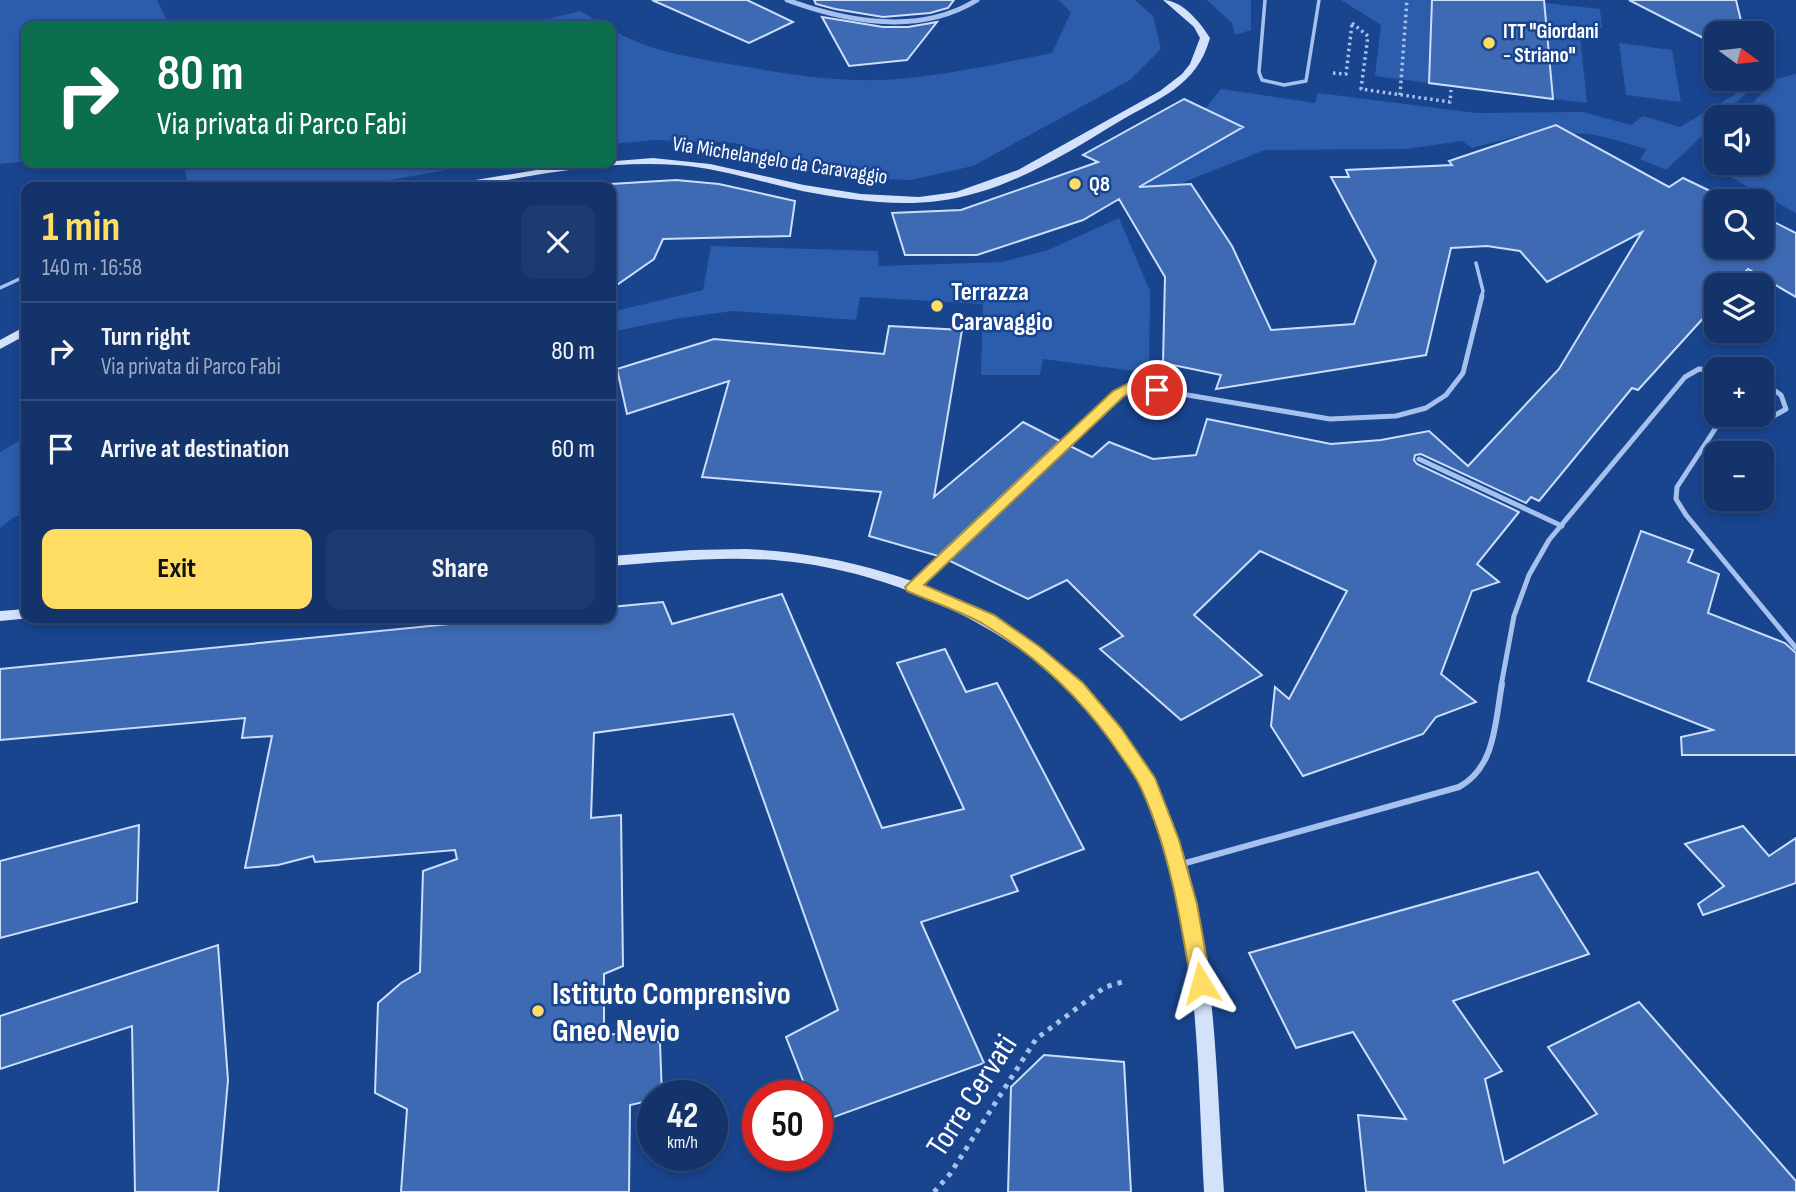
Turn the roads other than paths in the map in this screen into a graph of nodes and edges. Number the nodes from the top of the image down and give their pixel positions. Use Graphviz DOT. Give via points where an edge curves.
graph roads {
  1 [pos="787,0"];
  2 [pos="978,0"];
  3 [pos="1167,0"];
  4 [pos="1265,0"];
  5 [pos="1319,0"];
  6 [pos="616,165"];
  7 [pos="580,168"];
  8 [pos="486,182"];
  9 [pos="1476,263"];
  10 [pos="21,278"];
  11 [pos="0,288"];
  12 [pos="21,333"];
  13 [pos="0,345"];
  14 [pos="1704,369"];
  15 [pos="1774,390"];
  16 [pos="1774,420"];
  17 [pos="1716,427"];
  18 [pos="1419,459"];
  19 [pos="1562,526"];
  20 [pos="616,561"];
  21 [pos="912,587"];
  22 [pos="21,614"];
  23 [pos="0,616"];
  24 [pos="1796,648"];
  25 [pos="1177,865"];
  26 [pos="1214,1192"];
  1 -- 2 [label="street" via="863,21 937,16"];
  3 -- 6 [label="main road, Via Michelangelo da Caravaggio" via="1197,25 1205,38 1198,62 1189,73 1100,130 975,190 954,196 886,199 826,192 678,162"];
  4 -- 5 [label="lane" via="1259,72 1262,80 1276,86 1306,81"];
  7 -- 8 [label="main road, Via Michelangelo da Caravaggio"];
  9 -- 21 [label="lane" via="1483,290 1463,373 1446,395 1426,408 1396,416 1330,419 1133,386 1118,394"];
  10 -- 11 [label="lane"];
  12 -- 13 [label="main road"];
  14 -- 19 [label="lane" via="1685,377"];
  15 -- 16 [label="lane" via="1786,409"];
  17 -- 24 [label="lane" via="1677,486 1676,499"];
  18 -- 19 [label="lane"];
  19 -- 25 [label="lane" via="1529,575 1517,606 1490,749 1483,769 1470,783"];
  20 -- 21 [label="main road" via="698,553 762,555 826,562"];
  21 -- 25 [label="main road" via="989,620 1077,688 1149,783"];
  22 -- 23 [label="main road"];
  25 -- 26 [label="main road" via="1198,961"];
}
